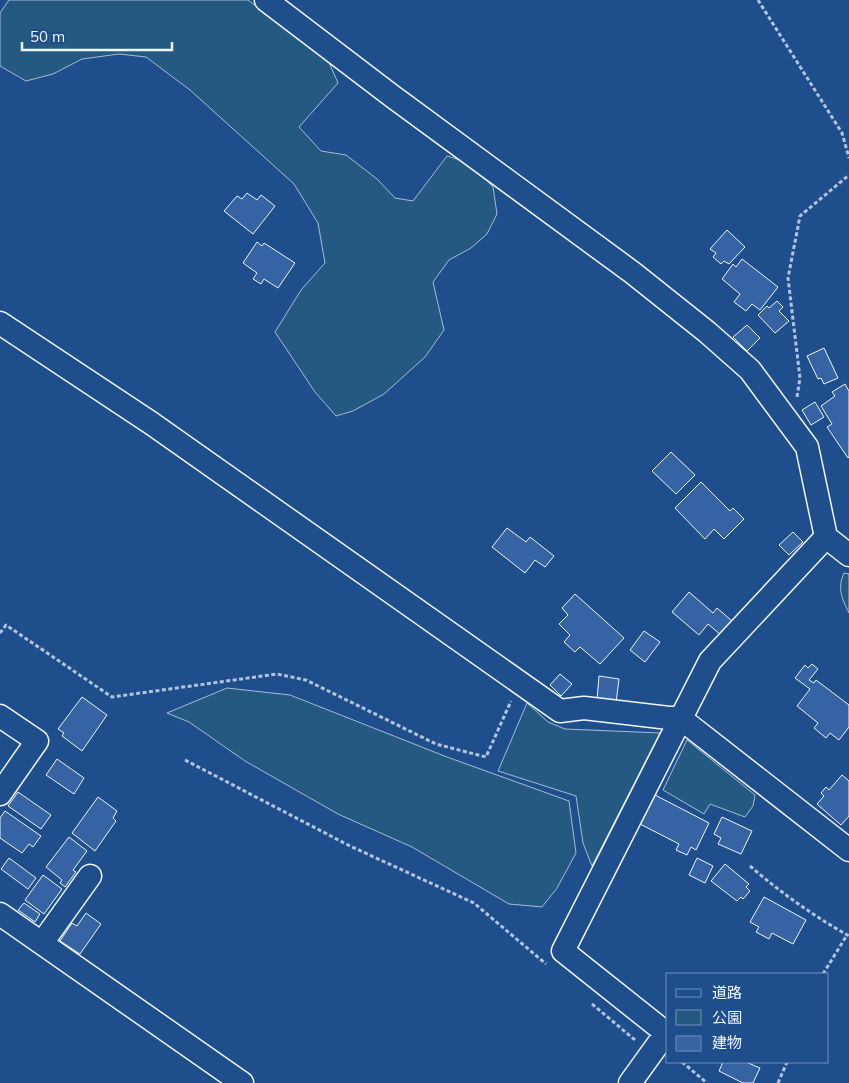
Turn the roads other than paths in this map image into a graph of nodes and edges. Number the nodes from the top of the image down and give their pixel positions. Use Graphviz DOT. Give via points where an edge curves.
graph roads {
  1 [pos="266,0"];
  2 [pos="0,323"];
  3 [pos="826,537"];
  4 [pos="849,554"];
  5 [pos="0,716"];
  6 [pos="680,718"];
  7 [pos="0,794"];
  8 [pos="849,850"];
  9 [pos="90,876"];
  10 [pos="0,914"];
  11 [pos="42,943"];
  12 [pos="242,1083"];
  13 [pos="630,1083"];
  1 -- 3 [label="street" via="633,273 750,370 807,447"];
  2 -- 6 [label="street" via="151,423 560,711 584,708"];
  3 -- 4 [label="street"];
  3 -- 6 [label="street" via="710,661"];
  5 -- 7 [label="street" via="37,741"];
  6 -- 8 [label="street"];
  6 -- 13 [label="street" via="562,951 666,1033"];
  9 -- 11 [label="street"];
  10 -- 11 [label="street"];
  11 -- 12 [label="street"];
}
